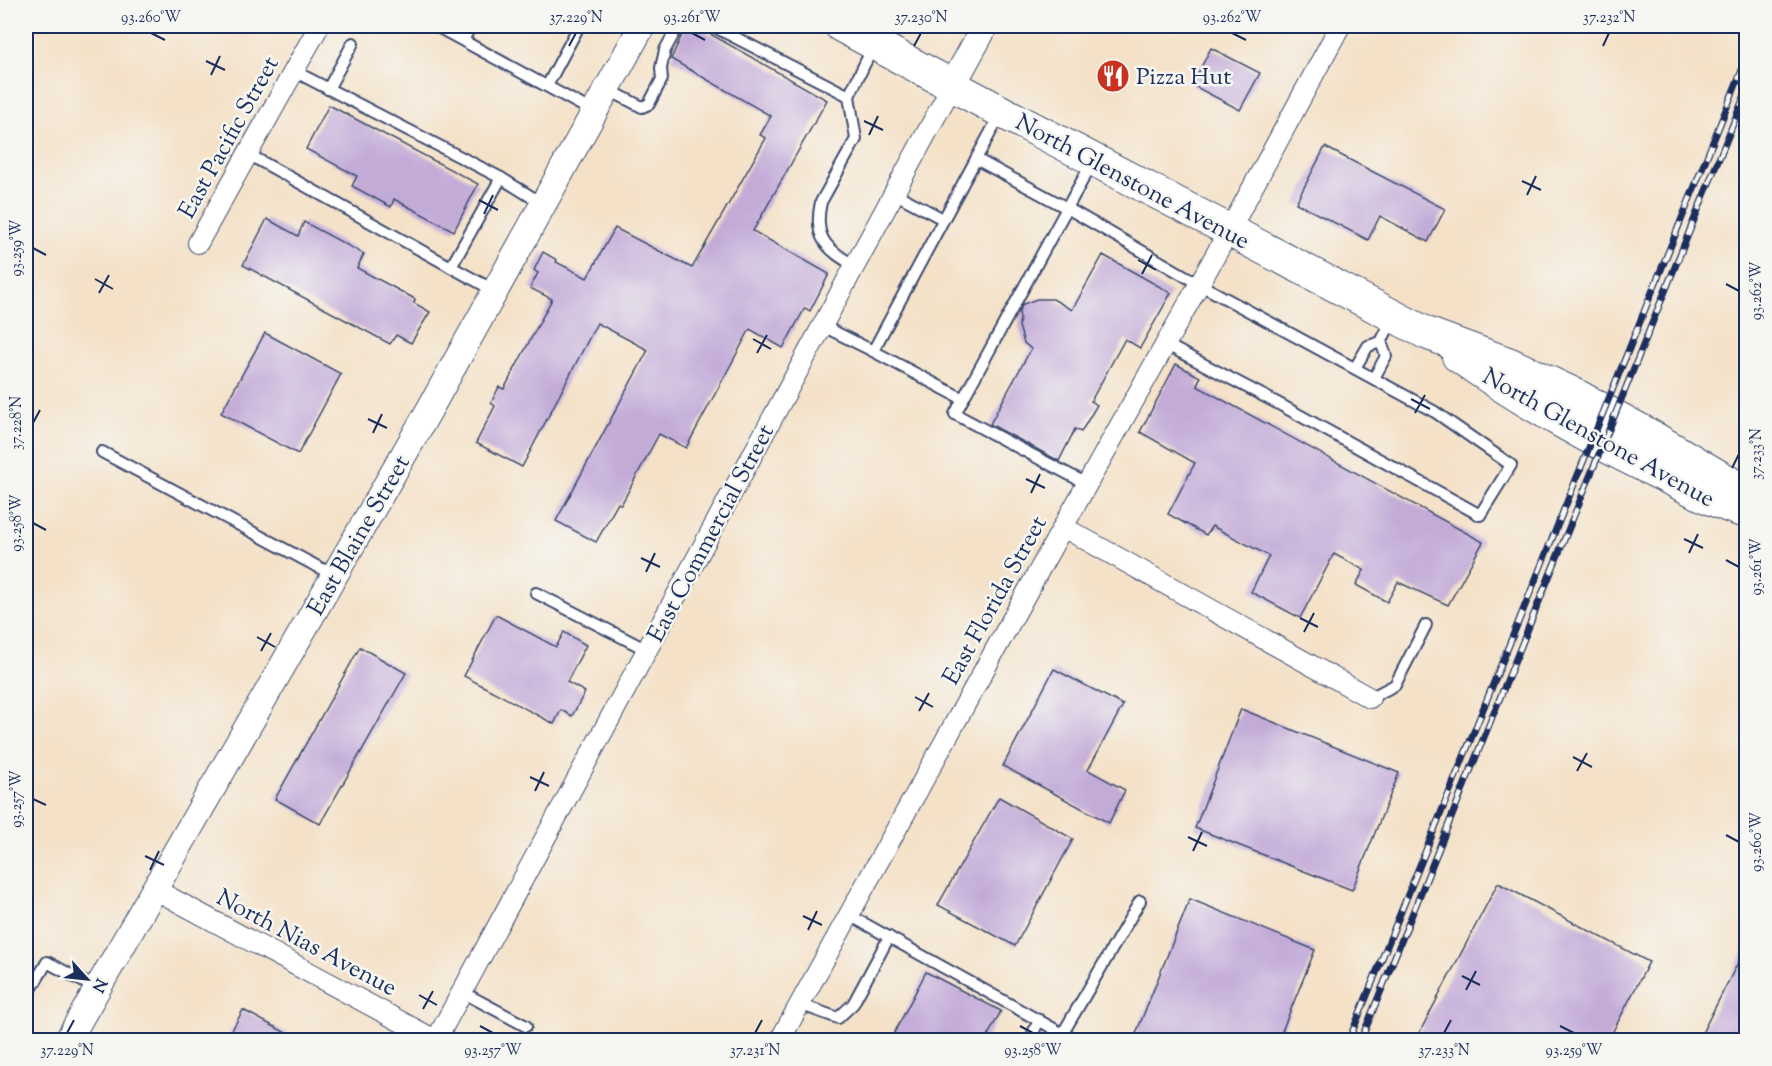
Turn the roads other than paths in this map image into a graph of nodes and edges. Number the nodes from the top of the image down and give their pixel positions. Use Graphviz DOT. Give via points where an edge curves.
graph roads {
  1 [pos="319,26"];
  2 [pos="436,26"];
  3 [pos="471,26"];
  4 [pos="579,26"];
  5 [pos="642,26"];
  6 [pos="678,26"];
  7 [pos="714,26"];
  8 [pos="841,26"];
  9 [pos="985,26"];
  10 [pos="1340,26"];
  11 [pos="463,40"];
  12 [pos="353,44"];
  13 [pos="874,44"];
  14 [pos="294,71"];
  15 [pos="547,86"];
  16 [pos="952,86"];
  17 [pos="328,89"];
  18 [pos="607,89"];
  19 [pos="849,96"];
  20 [pos="595,112"];
  21 [pos="1002,112"];
  22 [pos="248,154"];
  23 [pos="976,159"];
  24 [pos="1093,160"];
  25 [pos="501,178"];
  26 [pos="894,193"];
  27 [pos="544,204"];
  28 [pos="1067,208"];
  29 [pos="943,219"];
  30 [pos="1229,231"];
  31 [pos="198,243"];
  32 [pos="855,266"];
  33 [pos="451,267"];
  34 [pos="1199,284"];
  35 [pos="495,291"];
  36 [pos="823,326"];
  37 [pos="1387,330"];
  38 [pos="1426,333"];
  39 [pos="1166,344"];
  40 [pos="873,351"];
  41 [pos="1355,368"];
  42 [pos="1374,378"];
  43 [pos="963,399"];
  44 [pos="102,452"];
  45 [pos="1087,484"];
  46 [pos="1746,495"];
  47 [pos="1746,512"];
  48 [pos="1063,527"];
  49 [pos="335,576"];
  50 [pos="536,593"];
  51 [pos="1426,625"];
  52 [pos="647,650"];
  53 [pos="1370,698"];
  54 [pos="154,889"];
  55 [pos="1140,902"];
  56 [pos="849,915"];
  57 [pos="889,936"];
  58 [pos="98,989"];
  59 [pos="27,990"];
  60 [pos="462,992"];
  61 [pos="799,1004"];
  62 [pos="1039,1020"];
  63 [pos="526,1026"];
  64 [pos="1063,1033"];
  65 [pos="68,1041"];
  66 [pos="435,1041"];
  67 [pos="780,1041"];
  68 [pos="1030,1041"];
  69 [pos="1074,1041"];
  1 -- 14 [label="street, East Pacific Street"];
  2 -- 11 [label="lane"];
  3 -- 11 [label="lane"];
  4 -- 15 [label="lane"];
  5 -- 18 [label="street, East Blaine Street"];
  6 -- 18 [label="lane" via="665,50 660,68 662,79 650,104 642,107"];
  7 -- 19 [label="lane"];
  8 -- 13 [label="main road, North Glenstone Avenue"];
  9 -- 16 [label="street, East Commercial Street"];
  10 -- 30 [label="street, East Florida Street"];
  11 -- 15 [label="lane"];
  12 -- 17 [label="lane"];
  13 -- 16 [label="main road, North Glenstone Avenue"];
  13 -- 19 [label="lane"];
  14 -- 17 [label="lane"];
  14 -- 22 [label="street, East Pacific Street"];
  15 -- 20 [label="lane"];
  16 -- 21 [label="main road, North Glenstone Avenue"];
  16 -- 26 [label="street, East Commercial Street"];
  17 -- 25 [label="lane"];
  18 -- 20 [label="street, East Blaine Street"];
  19 -- 32 [label="lane" via="856,139 821,202 819,233 833,253"];
  20 -- 27 [label="street, East Blaine Street"];
  21 -- 23 [label="lane"];
  21 -- 24 [label="main road, North Glenstone Avenue"];
  22 -- 31 [label="street, East Pacific Street"];
  22 -- 33 [label="lane"];
  23 -- 28 [label="lane"];
  23 -- 29 [label="lane"];
  24 -- 28 [label="lane"];
  24 -- 30 [label="main road, North Glenstone Avenue"];
  25 -- 27 [label="lane"];
  25 -- 33 [label="lane"];
  26 -- 29 [label="lane"];
  26 -- 32 [label="street, East Commercial Street"];
  27 -- 35 [label="street, East Blaine Street"];
  28 -- 34 [label="lane"];
  28 -- 43 [label="lane"];
  29 -- 40 [label="lane"];
  30 -- 34 [label="street, East Florida Street"];
  30 -- 37 [label="main road, North Glenstone Avenue"];
  32 -- 36 [label="street, East Commercial Street"];
  33 -- 35 [label="lane"];
  34 -- 39 [label="street, East Florida Street"];
  34 -- 41 [label="lane"];
  35 -- 49 [label="street, East Blaine Street"];
  36 -- 40 [label="lane"];
  36 -- 52 [label="street, East Commercial Street"];
  37 -- 38 [label="main road, North Glenstone Avenue"];
  37 -- 41 [label="lane" via="1368,346"];
  37 -- 42 [label="lane" via="1386,356"];
  38 -- 46 [label="main road, North Glenstone Avenue" via="1510,364 1574,394"];
  38 -- 47 [label="main road, North Glenstone Avenue" via="1501,387 1556,419 1656,472"];
  39 -- 42 [label="lane" via="1480,515 1511,465 1435,412"];
  39 -- 45 [label="street, East Florida Street"];
  40 -- 43 [label="lane"];
  41 -- 42 [label="lane"];
  43 -- 45 [label="lane" via="955,414"];
  44 -- 49 [label="lane"];
  45 -- 48 [label="street, East Florida Street"];
  48 -- 53 [label="street"];
  48 -- 56 [label="street, East Florida Street"];
  49 -- 54 [label="street, East Blaine Street"];
  50 -- 52 [label="lane"];
  51 -- 53 [label="lane" via="1395,685"];
  52 -- 60 [label="street, East Commercial Street"];
  54 -- 58 [label="street, East Blaine Street"];
  54 -- 66 [label="street, North Nias Avenue"];
  55 -- 64 [label="lane"];
  56 -- 57 [label="lane"];
  56 -- 61 [label="street, East Florida Street"];
  57 -- 61 [label="lane" via="853,1004 838,1017"];
  57 -- 62 [label="lane"];
  58 -- 59 [label="lane" via="47,962"];
  58 -- 65 [label="street, East Blaine Street"];
  60 -- 63 [label="lane"];
  60 -- 66 [label="street, East Commercial Street"];
  61 -- 67 [label="street, East Florida Street"];
  62 -- 64 [label="lane"];
  62 -- 68 [label="lane"];
  64 -- 69 [label="lane"];
}
